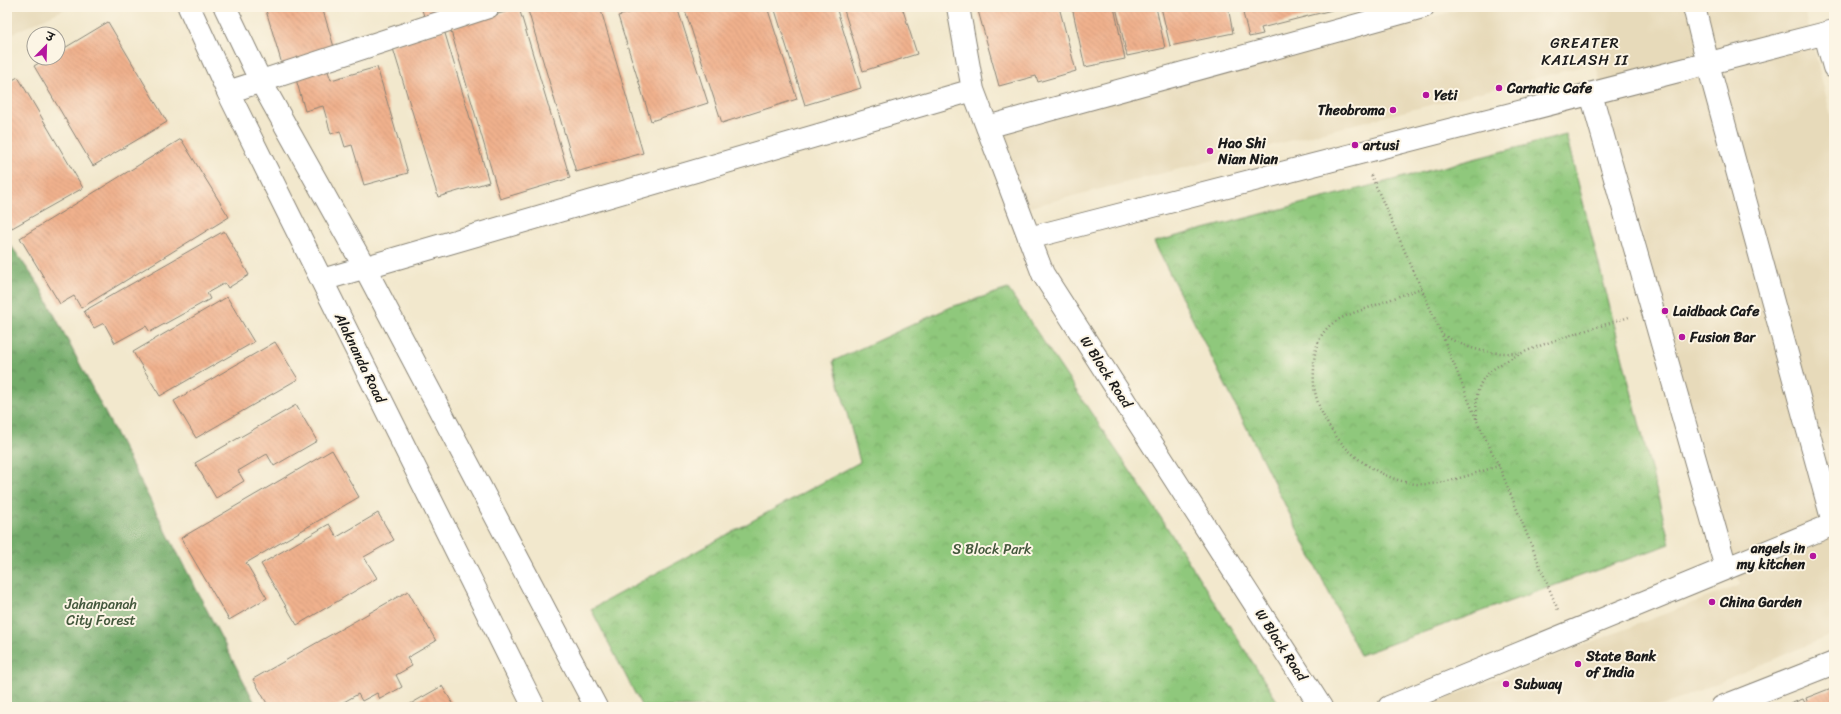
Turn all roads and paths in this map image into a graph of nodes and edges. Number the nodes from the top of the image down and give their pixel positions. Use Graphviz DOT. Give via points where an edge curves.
graph roads {
  1 [pos="189,7"];
  2 [pos="225,7"];
  3 [pos="488,7"];
  4 [pos="958,7"];
  5 [pos="1423,7"];
  6 [pos="1694,7"];
  7 [pos="1829,33"];
  8 [pos="1708,64"];
  9 [pos="1834,66"];
  10 [pos="261,82"];
  11 [pos="973,90"];
  12 [pos="228,92"];
  13 [pos="1591,94"];
  14 [pos="987,126"];
  15 [pos="1362,153"];
  16 [pos="1029,238"];
  17 [pos="365,268"];
  18 [pos="322,280"];
  19 [pos="1422,288"];
  20 [pos="1652,310"];
  21 [pos="1442,335"];
  22 [pos="1521,353"];
  23 [pos="1477,421"];
  24 [pos="1499,466"];
  25 [pos="1834,525"];
  26 [pos="1726,568"];
  27 [pos="1567,633"];
  28 [pos="1834,663"];
  29 [pos="7,698"];
  30 [pos="11,707"];
  31 [pos="534,707"];
  32 [pos="596,707"];
  33 [pos="1321,707"];
  34 [pos="1389,707"];
  35 [pos="1722,707"];
  1 -- 12 [label="street, Alaknanda Road"];
  2 -- 10 [label="street"];
  3 -- 10 [label="street"];
  4 -- 11 [label="street, W Block Road"];
  5 -- 14 [label="street"];
  6 -- 8 [label="street"];
  7 -- 8 [label="street"];
  7 -- 9 [label="street"];
  8 -- 13 [label="street"];
  8 -- 25 [label="street"];
  10 -- 12 [label="street"];
  10 -- 17 [label="street"];
  11 -- 14 [label="street, W Block Road"];
  11 -- 17 [label="street"];
  12 -- 18 [label="street, Alaknanda Road"];
  13 -- 15 [label="street"];
  13 -- 20 [label="street"];
  14 -- 16 [label="street, W Block Road"];
  15 -- 16 [label="street"];
  15 -- 19 [label="path"];
  16 -- 33 [label="street, W Block Road" via="1043,274"];
  17 -- 18 [label="street"];
  17 -- 32 [label="street"];
  18 -- 31 [label="street, Alaknanda Road"];
  19 -- 21 [label="path"];
  19 -- 24 [label="path" via="1348,315 1331,324 1323,334 1314,357 1314,375 1315,391 1326,422 1345,448 1363,462 1383,475 1409,483 1435,484"];
  20 -- 22 [label="path"];
  20 -- 26 [label="street"];
  21 -- 22 [label="path" via="1477,350 1495,354"];
  21 -- 23 [label="path"];
  22 -- 23 [label="path" via="1495,368 1484,378 1476,400"];
  23 -- 24 [label="path"];
  24 -- 27 [label="path"];
  25 -- 26 [label="street"];
  26 -- 27 [label="street"];
  27 -- 34 [label="street"];
  28 -- 35 [label="street"];
  29 -- 30 [label="path"];
}
